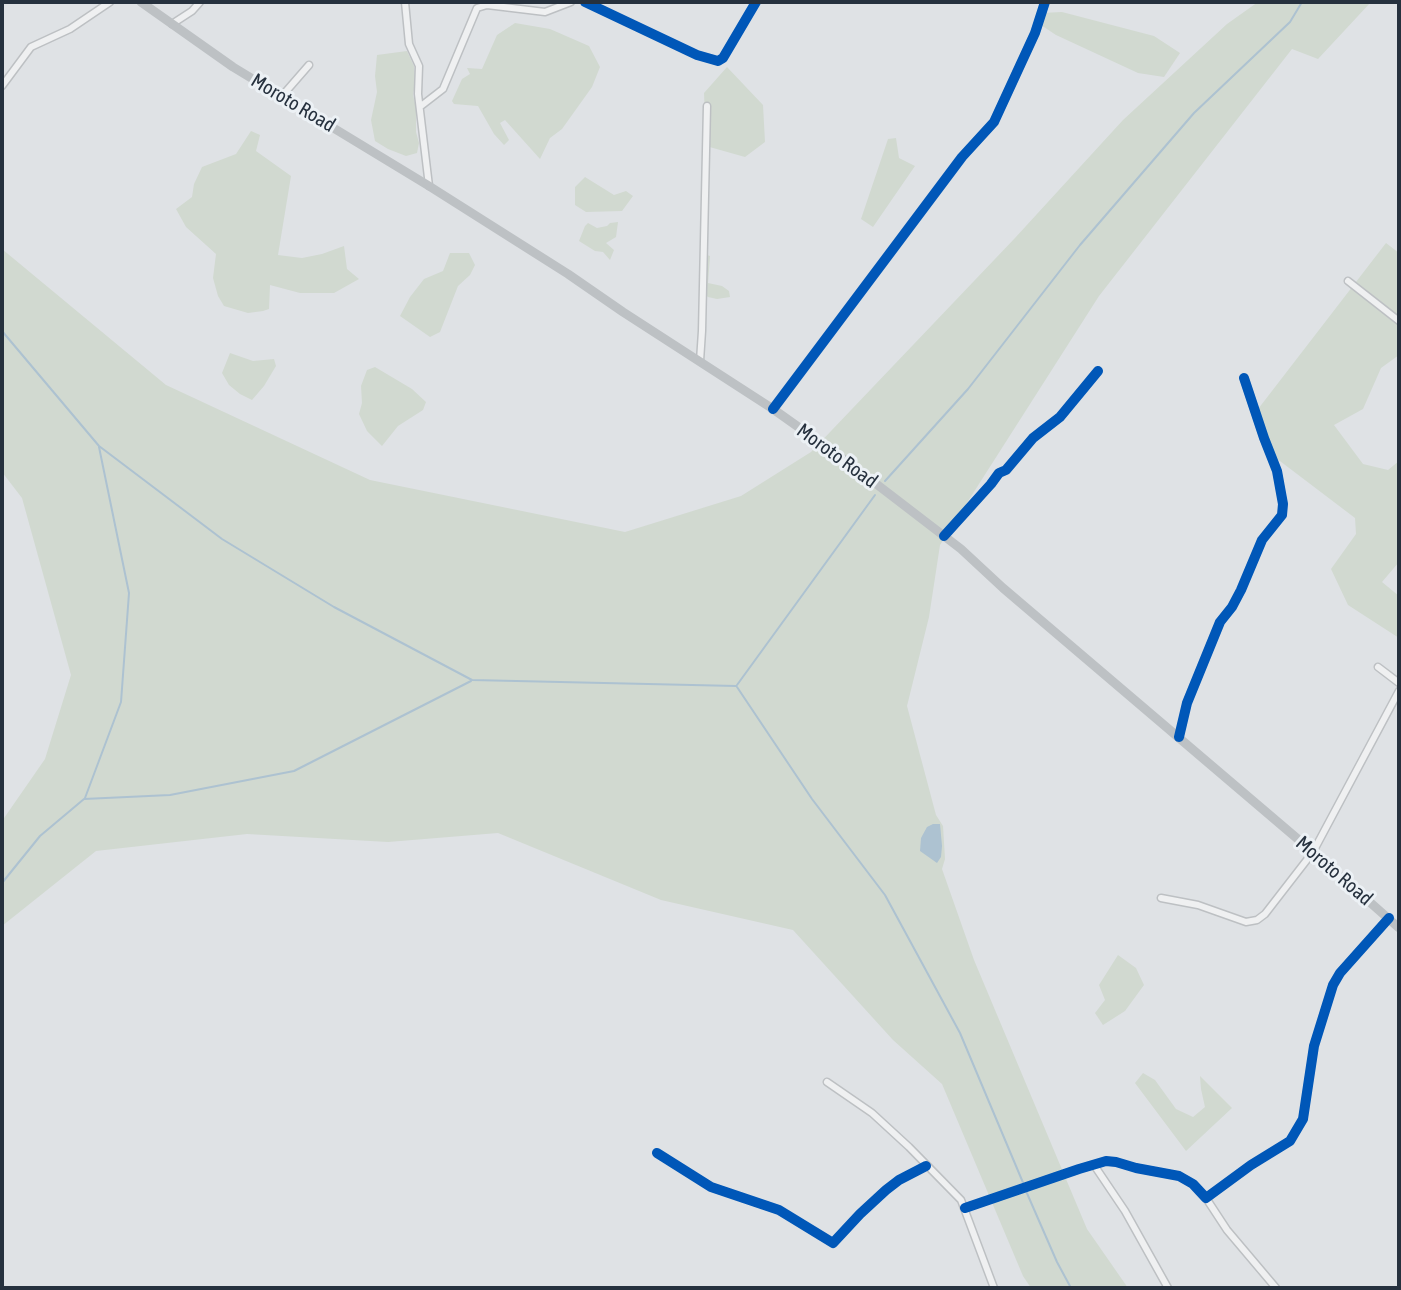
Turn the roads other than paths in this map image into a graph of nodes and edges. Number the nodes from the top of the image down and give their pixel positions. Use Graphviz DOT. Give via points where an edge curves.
graph roads {
  1 [pos="110,2"];
  2 [pos="141,2"];
  3 [pos="200,2"];
  4 [pos="405,2"];
  5 [pos="571,2"];
  6 [pos="585,2"];
  7 [pos="756,2"];
  8 [pos="1045,2"];
  9 [pos="172,24"];
  10 [pos="309,65"];
  11 [pos="2,86"];
  12 [pos="282,96"];
  13 [pos="421,106"];
  14 [pos="707,106"];
  15 [pos="429,186"];
  16 [pos="1348,281"];
  17 [pos="1399,321"];
  18 [pos="700,361"];
  19 [pos="1098,371"];
  20 [pos="1244,378"];
  21 [pos="773,409"];
  22 [pos="944,536"];
  23 [pos="1378,667"];
  24 [pos="1399,683"];
  25 [pos="1399,691"];
  26 [pos="1179,737"];
  27 [pos="1313,852"];
  28 [pos="1161,898"];
  29 [pos="1389,918"];
  30 [pos="1399,928"];
  31 [pos="827,1082"];
  32 [pos="657,1153"];
  33 [pos="1094,1165"];
  34 [pos="926,1166"];
  35 [pos="1206,1198"];
  36 [pos="965,1208"];
  37 [pos="994,1288"];
  38 [pos="1168,1288"];
  39 [pos="1276,1288"];
  1 -- 11 [label="street" via="31,47"];
  2 -- 9 [label="main road, Moroto Road"];
  3 -- 9 [label="street"];
  4 -- 13 [label="street" via="409,44 419,66"];
  5 -- 13 [label="street" via="545,12 477,8 443,89"];
  6 -- 7 [label="street" via="718,61"];
  8 -- 21 [label="street" via="994,122 962,157"];
  9 -- 12 [label="main road, Moroto Road"];
  10 -- 12 [label="street"];
  12 -- 15 [label="main road, Moroto Road"];
  13 -- 15 [label="street"];
  14 -- 18 [label="street"];
  15 -- 18 [label="main road, Moroto Road"];
  16 -- 17 [label="street"];
  18 -- 21 [label="main road, Moroto Road"];
  19 -- 22 [label="street"];
  20 -- 26 [label="street" via="1277,471 1282,515 1262,540 1241,590 1220,622"];
  21 -- 22 [label="main road, Moroto Road"];
  22 -- 26 [label="main road, Moroto Road"];
  23 -- 24 [label="street"];
  25 -- 27 [label="street"];
  26 -- 27 [label="main road, Moroto Road"];
  27 -- 28 [label="street" via="1265,914 1252,922"];
  27 -- 29 [label="main road, Moroto Road"];
  29 -- 30 [label="main road, Moroto Road"];
  29 -- 35 [label="street" via="1333,985 1297,1131"];
  31 -- 34 [label="street" via="872,1113"];
  32 -- 34 [label="street" via="711,1187 779,1210 833,1243 886,1190"];
  33 -- 35 [label="street" via="1116,1162 1179,1176"];
  33 -- 36 [label="street"];
  33 -- 38 [label="street"];
  34 -- 36 [label="street"];
  35 -- 39 [label="street"];
  36 -- 37 [label="street"];
}
